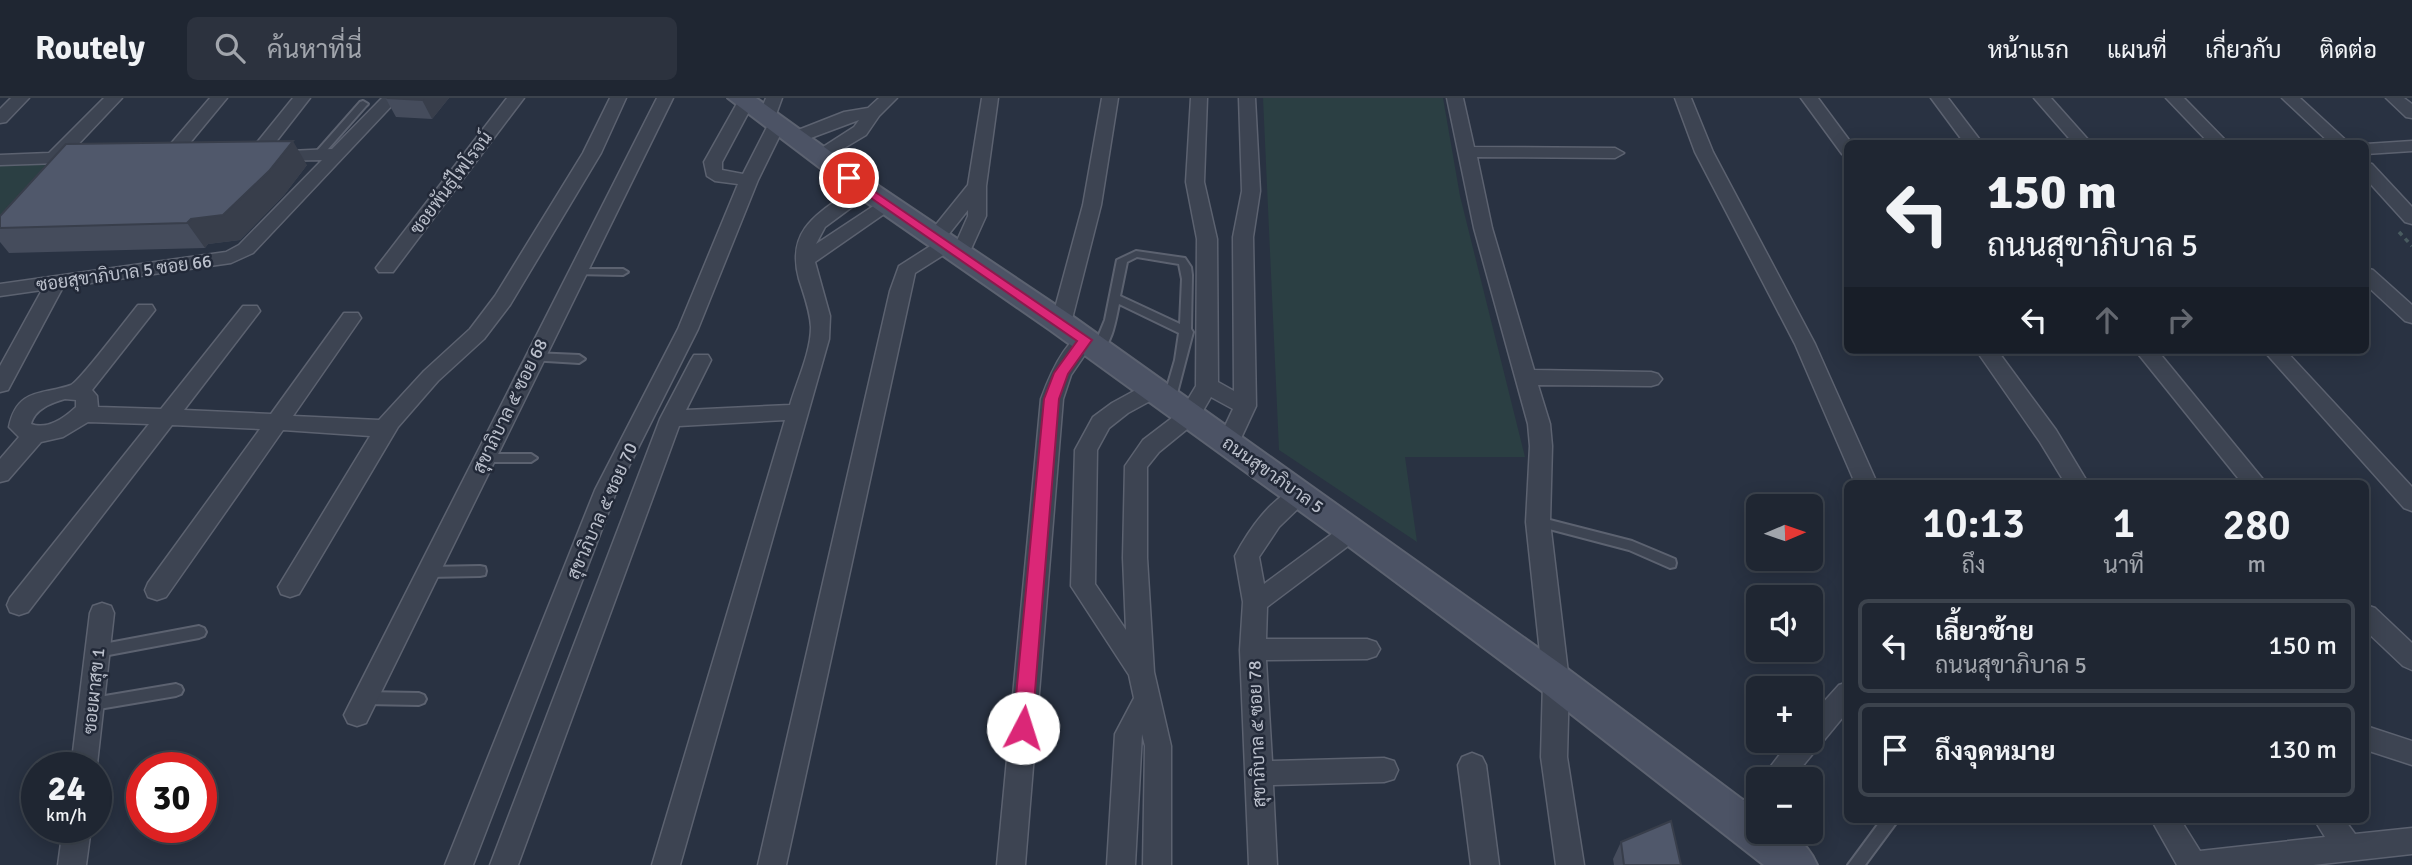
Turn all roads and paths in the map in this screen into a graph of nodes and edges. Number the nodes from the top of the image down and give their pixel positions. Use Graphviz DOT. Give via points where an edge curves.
graph roads {
  1 [pos="21,98"];
  2 [pos="114,98"];
  3 [pos="219,98"];
  4 [pos="302,98"];
  5 [pos="391,98"];
  6 [pos="516,98"];
  7 [pos="618,98"];
  8 [pos="665,98"];
  9 [pos="888,98"];
  10 [pos="990,98"];
  11 [pos="1110,98"];
  12 [pos="1199,98"];
  13 [pos="1247,98"];
  14 [pos="1455,98"];
  15 [pos="1683,98"];
  16 [pos="1809,98"];
  17 [pos="1938,98"];
  18 [pos="2042,98"];
  19 [pos="2174,98"];
  20 [pos="2290,98"];
  21 [pos="2395,98"];
  22 [pos="363,104"];
  23 [pos="873,112"];
  24 [pos="2412,113"];
  25 [pos="0,118"];
  26 [pos="774,119"];
  27 [pos="1972,140"];
  28 [pos="2080,140"];
  29 [pos="2217,140"];
  30 [pos="2337,140"];
  31 [pos="1844,145"];
  32 [pos="2412,146"];
  33 [pos="2369,149"];
  34 [pos="1465,152"];
  35 [pos="1615,153"];
  36 [pos="339,154"];
  37 [pos="318,155"];
  38 [pos="194,157"];
  39 [pos="64,158"];
  40 [pos="101,158"];
  41 [pos="0,160"];
  42 [pos="2369,171"];
  43 [pos="55,179"];
  44 [pos="749,180"];
  45 [pos="977,186"];
  46 [pos="876,197"];
  47 [pos="2412,218"];
  48 [pos="1243,237"];
  49 [pos="1207,239"];
  50 [pos="948,245"];
  51 [pos="804,261"];
  52 [pos="386,268"];
  53 [pos="578,272"];
  54 [pos="623,272"];
  55 [pos="2369,277"];
  56 [pos="55,284"];
  57 [pos="0,290"];
  58 [pos="1115,298"];
  59 [pos="145,310"];
  60 [pos="250,311"];
  61 [pos="2412,316"];
  62 [pos="351,318"];
  63 [pos="1187,332"];
  64 [pos="1082,338"];
  65 [pos="1989,354"];
  66 [pos="2148,354"];
  67 [pos="2277,354"];
  68 [pos="534,357"];
  69 [pos="579,359"];
  70 [pos="701,360"];
  71 [pos="1526,377"];
  72 [pos="1651,379"];
  73 [pos="0,385"];
  74 [pos="1207,386"];
  75 [pos="78,392"];
  76 [pos="1170,402"];
  77 [pos="1245,406"];
  78 [pos="798,412"];
  79 [pos="83,414"];
  80 [pos="168,418"];
  81 [pos="671,419"];
  82 [pos="277,422"];
  83 [pos="386,428"];
  84 [pos="35,434"];
  85 [pos="1228,443"];
  86 [pos="531,457"];
  87 [pos="484,458"];
  88 [pos="0,474"];
  89 [pos="1865,480"];
  90 [pos="2075,480"];
  91 [pos="2253,480"];
  92 [pos="1301,495"];
  93 [pos="2412,502"];
  94 [pos="1538,522"];
  95 [pos="1352,531"];
  96 [pos="1670,563"];
  97 [pos="480,571"];
  98 [pos="428,572"];
  99 [pos="290,587"];
  100 [pos="157,590"];
  101 [pos="1255,603"];
  102 [pos="19,605"];
  103 [pos="102,613"];
  104 [pos="2369,618"];
  105 [pos="199,632"];
  106 [pos="1367,649"];
  107 [pos="1253,650"];
  108 [pos="98,651"];
  109 [pos="2412,659"];
  110 [pos="1141,672"];
  111 [pos="1556,681"];
  112 [pos="176,690"];
  113 [pos="1844,698"];
  114 [pos="419,699"];
  115 [pos="1146,701"];
  116 [pos="93,704"];
  117 [pos="361,707"];
  118 [pos="1823,721"];
  119 [pos="2369,739"];
  120 [pos="87,752"];
  121 [pos="1797,753"];
  122 [pos="2412,753"];
  123 [pos="1472,765"];
  124 [pos="1786,767"];
  125 [pos="1384,770"];
  126 [pos="1258,773"];
  127 [pos="1746,810"];
  128 [pos="1888,823"];
  129 [pos="2167,823"];
  130 [pos="2331,823"];
  131 [pos="2412,841"];
  132 [pos="75,843"];
  133 [pos="1778,844"];
  134 [pos="2347,846"];
  135 [pos="72,865"];
  136 [pos="459,865"];
  137 [pos="504,865"];
  138 [pos="666,865"];
  139 [pos="772,865"];
  140 [pos="1011,865"];
  141 [pos="1121,865"];
  142 [pos="1157,865"];
  143 [pos="1263,865"];
  144 [pos="1485,865"];
  145 [pos="1570,865"];
  146 [pos="1796,865"];
  147 [pos="1856,865"];
  148 [pos="2193,865"];
  1 -- 25 [label="street"];
  2 -- 39 [label="street"];
  3 -- 38 [label="street" via="163,157"];
  4 -- 37 [label="street" via="248,156"];
  5 -- 36 [label="street, ซอยสุขาภิบาล 5 ซอย 66"];
  6 -- 52 [label="street, ซอยพันธ์ุไพโรจน์"];
  7 -- 83 [label="street" via="592,153 503,300 477,334"];
  8 -- 53 [label="street, สุขาภิบาล ๕ ซอย 68"];
  9 -- 23 [label="street"];
  10 -- 45 [label="street"];
  11 -- 64 [label="street" via="1092,205"];
  12 -- 49 [label="street" via="1195,182"];
  13 -- 48 [label="street" via="1251,191"];
  14 -- 34 [label="street"];
  15 -- 89 [label="street" via="1704,152 1805,344"];
  16 -- 31 [label="street"];
  17 -- 27 [label="street"];
  18 -- 28 [label="street"];
  19 -- 29 [label="street"];
  20 -- 30 [label="street"];
  21 -- 24 [label="street"];
  22 -- 37 [label="lane"];
  23 -- 26 [label="street"];
  23 -- 26 [label="street" via="860,131"];
  26 -- 44 [label="street, สุขาภิบาล ๕ ซอย 70"];
  26 -- 44 [label="street" via="713,162 713,172 721,177"];
  26 -- 46 [label="main road, ถนนสุขาภิบาล 5"];
  32 -- 33 [label="street"];
  34 -- 35 [label="street"];
  34 -- 71 [label="street"];
  36 -- 37 [label="street"];
  36 -- 56 [label="street, ซอยสุขาภิบาล 5 ซอย 66" via="246,249 231,257"];
  39 -- 40 [label="street"];
  39 -- 41 [label="street"];
  39 -- 43 [label="street"];
  42 -- 47 [label="street"];
  44 -- 136 [label="street, สุขาภิบาล ๕ ซอย 70" via="688,329 606,491"];
  45 -- 50 [label="street"];
  45 -- 50 [label="street" via="977,216"];
  46 -- 50 [label="main road, ถนนสุขาภิบาล 5"];
  46 -- 51 [label="street"];
  46 -- 51 [label="street" via="813,229"];
  48 -- 49 [label="street"];
  48 -- 77 [label="street"];
  49 -- 74 [label="street"];
  50 -- 64 [label="main road, ถนนสุขาภิบาล 5"];
  50 -- 139 [label="street" via="906,270 900,291"];
  51 -- 78 [label="street" via="821,328"];
  53 -- 54 [label="lane"];
  53 -- 68 [label="street, สุขาภิบาล ๕ ซอย 68"];
  55 -- 61 [label="street"];
  56 -- 57 [label="street, ซอยสุขาภิบาล 5 ซอย 66"];
  56 -- 73 [label="street"];
  58 -- 63 [label="lane"];
  58 -- 63 [label="lane" via="1122,260 1129,255 1181,260 1187,272"];
  58 -- 64 [label="lane"];
  59 -- 75 [label="street"];
  60 -- 80 [label="street"];
  62 -- 82 [label="street"];
  63 -- 76 [label="lane"];
  64 -- 76 [label="main road, ถนนสุขาภิบาล 5"];
  64 -- 140 [label="street" via="1052,399"];
  65 -- 90 [label="street"];
  66 -- 91 [label="street"];
  67 -- 93 [label="street"];
  68 -- 69 [label="lane"];
  68 -- 87 [label="street, สุขาภิบาล ๕ ซอย 68"];
  70 -- 81 [label="street"];
  71 -- 72 [label="street"];
  71 -- 94 [label="street" via="1541,446"];
  74 -- 76 [label="street"];
  74 -- 77 [label="street"];
  75 -- 79 [label="street" via="88,402"];
  75 -- 84 [label="street" via="51,395 26,410 20,426"];
  76 -- 85 [label="main road, ถนนสุขาภิบาล 5"];
  76 -- 110 [label="street" via="1151,446 1136,467"];
  76 -- 110 [label="street" via="1120,408 1101,423 1086,450 1083,586"];
  77 -- 85 [label="street"];
  78 -- 81 [label="street"];
  78 -- 138 [label="street"];
  79 -- 80 [label="street"];
  79 -- 84 [label="street" via="64,427"];
  80 -- 82 [label="street"];
  80 -- 102 [label="street"];
  81 -- 137 [label="street"];
  82 -- 83 [label="street"];
  82 -- 100 [label="street"];
  83 -- 99 [label="street"];
  84 -- 88 [label="street"];
  85 -- 92 [label="main road, ถนนสุขาภิบาล 5"];
  86 -- 87 [label="lane"];
  87 -- 98 [label="street, สุขาภิบาล ๕ ซอย 68"];
  92 -- 95 [label="main road, ถนนสุขาภิบาล 5"];
  92 -- 101 [label="street, สุขาภิบาล ๕ ซอย 78" via="1271,522 1247,556"];
  94 -- 96 [label="lane" via="1623,544"];
  94 -- 111 [label="street"];
  95 -- 101 [label="street"];
  95 -- 111 [label="main road, ถนนสุขาภิบาล 5"];
  97 -- 98 [label="lane"];
  98 -- 117 [label="street, สุขาภิบาล ๕ ซอย 68"];
  101 -- 107 [label="street, สุขาภิบาล ๕ ซอย 78"];
  103 -- 108 [label="street, ซอยผาสุข 1"];
  104 -- 109 [label="street"];
  105 -- 108 [label="lane"];
  106 -- 107 [label="street"];
  107 -- 126 [label="street, สุขาภิบาล ๕ ซอย 78"];
  108 -- 116 [label="street, ซอยผาสุข 1"];
  110 -- 115 [label="street"];
  111 -- 127 [label="main road, ถนนสุขาภิบาล 5"];
  111 -- 145 [label="street" via="1554,757"];
  112 -- 116 [label="lane"];
  113 -- 118 [label="street"];
  114 -- 117 [label="lane"];
  115 -- 141 [label="street" via="1128,734"];
  115 -- 142 [label="street" via="1158,746"];
  116 -- 120 [label="street, ซอยผาสุข 1"];
  119 -- 122 [label="street"];
  121 -- 124 [label="street"];
  123 -- 144 [label="street"];
  125 -- 126 [label="street"];
  126 -- 143 [label="street, สุขาภิบาล ๕ ซอย 78"];
  128 -- 147 [label="lane"];
  129 -- 148 [label="street"];
  130 -- 134 [label="street"];
  131 -- 134 [label="street"];
  132 -- 135 [label="street"];
  133 -- 146 [label="main road, ถนนสุขาภิบาล 5"];
  134 -- 148 [label="street"];
}
